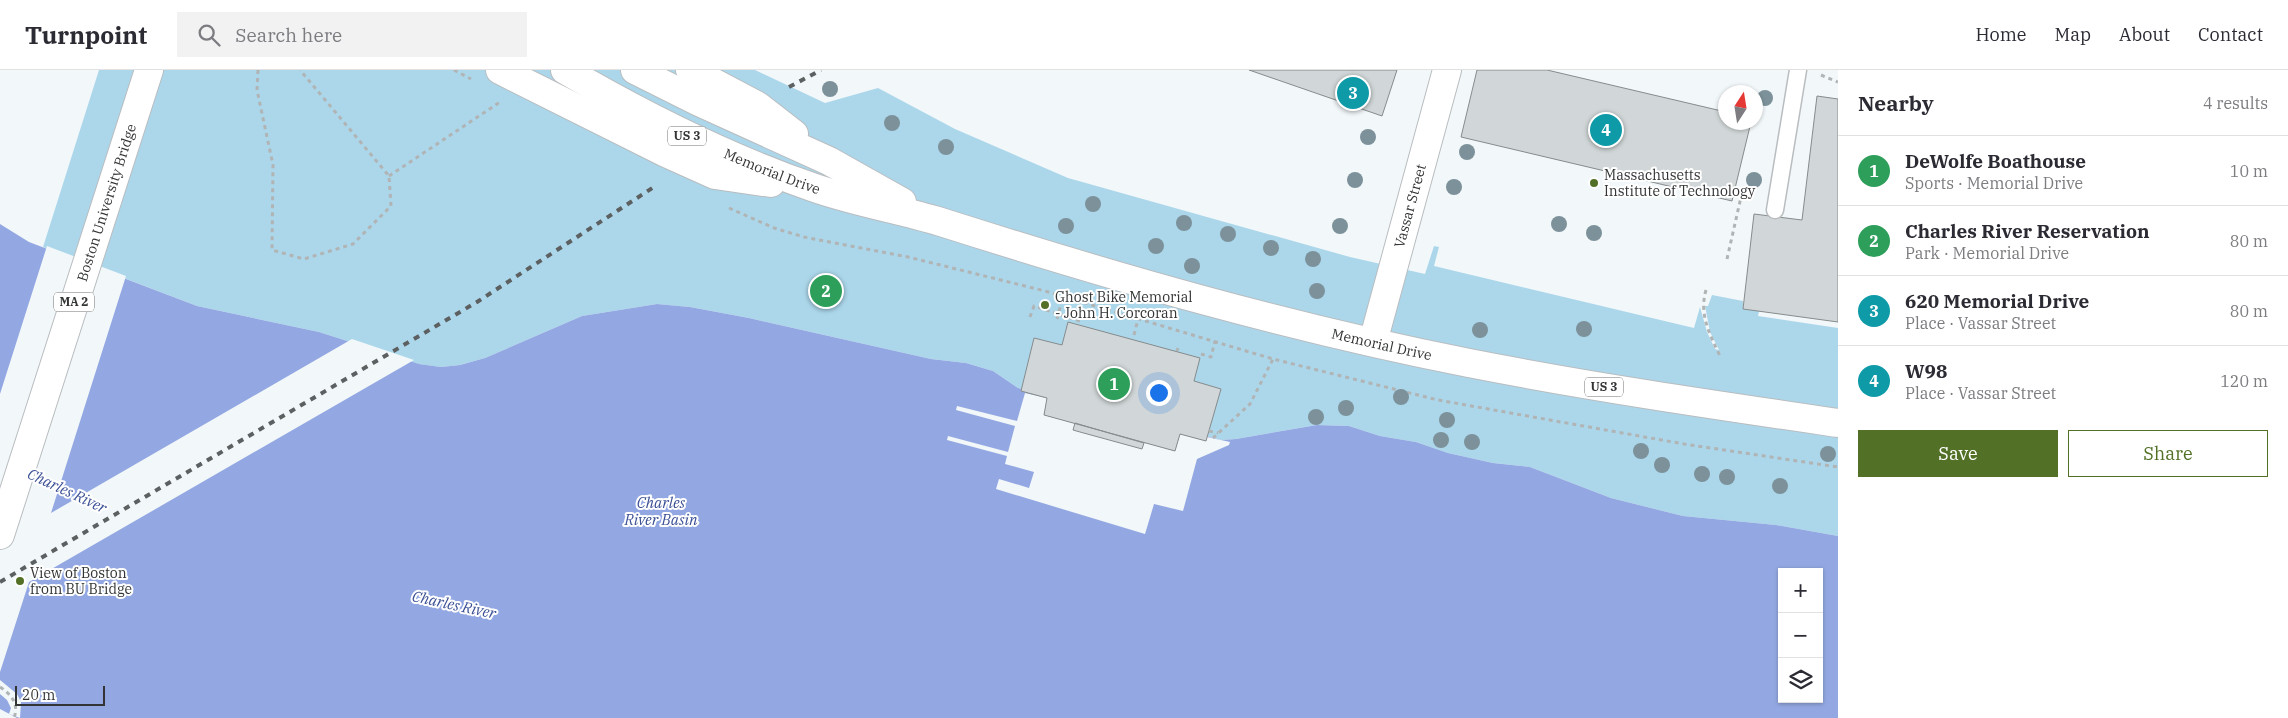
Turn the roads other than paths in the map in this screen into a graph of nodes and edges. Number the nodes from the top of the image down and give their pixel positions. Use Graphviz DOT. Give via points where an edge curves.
graph roads {
  1 [pos="149,70"];
  2 [pos="500,70"];
  3 [pos="565,70"];
  4 [pos="635,70"];
  5 [pos="690,70"];
  6 [pos="1447,70"];
  7 [pos="1798,70"];
  8 [pos="829,161"];
  9 [pos="816,189"];
  10 [pos="1774,210"];
  11 [pos="936,221"];
  12 [pos="1373,342"];
  13 [pos="1838,423"];
  14 [pos="0,535"];
  1 -- 14 [label="main road, Boston University Bridge / MA 2"];
  2 -- 9 [label="main road" via="666,154 716,175"];
  3 -- 9 [label="main road, Memorial Drive / US 3" via="682,134"];
  4 -- 8 [label="main road, Memorial Drive / US 3" via="697,102"];
  5 -- 8 [label="main road" via="758,106"];
  6 -- 12 [label="main road, Vassar Street"];
  7 -- 10 [label="lane"];
  8 -- 11 [label="main road, Memorial Drive / US 3"];
  9 -- 11 [label="main road, Memorial Drive / US 3"];
  11 -- 12 [label="main road, Memorial Drive / US 3" via="1224,306"];
  12 -- 13 [label="main road, Memorial Drive / US 3" via="1590,385"];
}
